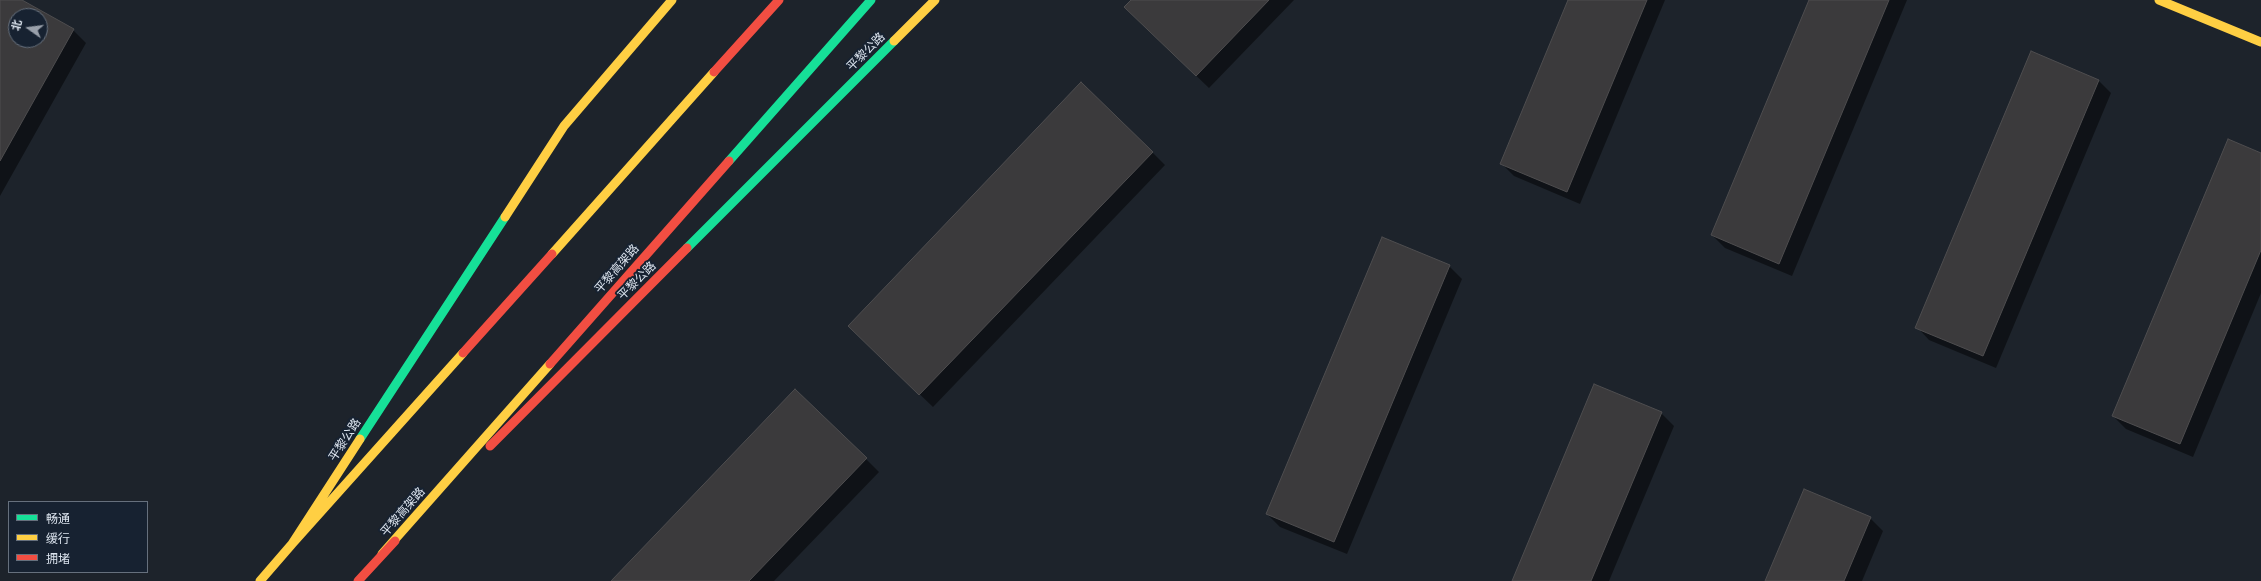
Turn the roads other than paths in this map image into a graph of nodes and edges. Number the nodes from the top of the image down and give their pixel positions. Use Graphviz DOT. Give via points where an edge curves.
graph roads {
  1 [pos="672,0"];
  2 [pos="779,0"];
  3 [pos="871,0"];
  4 [pos="935,0"];
  5 [pos="2160,0"];
  6 [pos="2261,42"];
  7 [pos="292,544"];
  8 [pos="382,554"];
  9 [pos="260,581"];
  10 [pos="358,581"];
  1 -- 7 [label="main road, 平黎公路" via="564,126"];
  2 -- 7 [label="main road"];
  3 -- 8 [label="main road, 平黎高架路"];
  4 -- 8 [label="main road, 平黎公路"];
  5 -- 6 [label="main road"];
  7 -- 9 [label="main road, 平黎公路"];
  8 -- 10 [label="main road, 平黎公路"];
}
